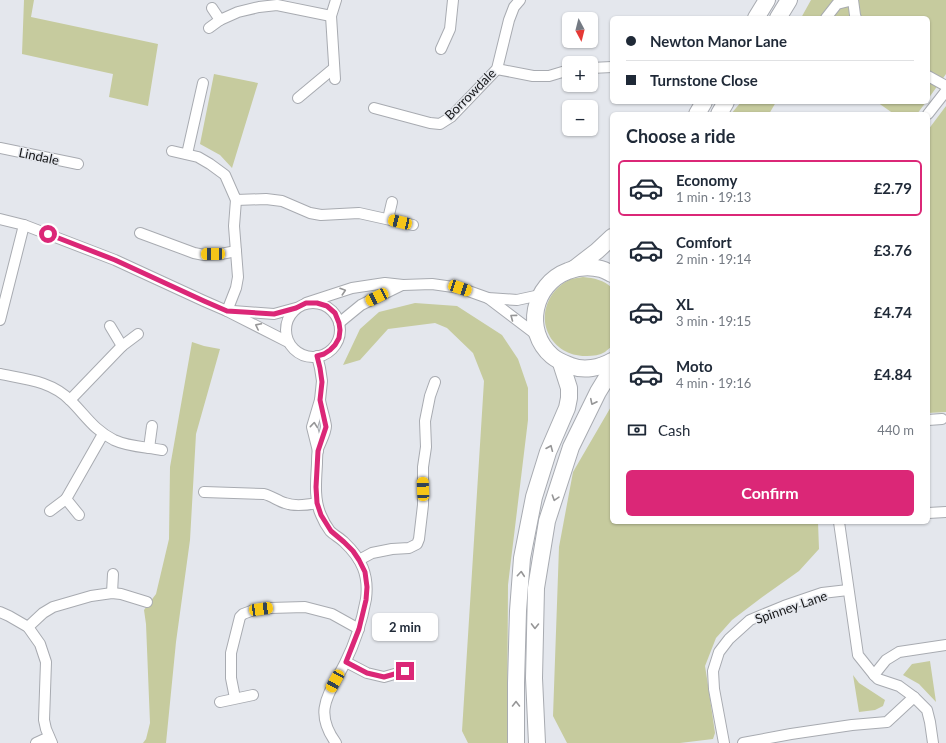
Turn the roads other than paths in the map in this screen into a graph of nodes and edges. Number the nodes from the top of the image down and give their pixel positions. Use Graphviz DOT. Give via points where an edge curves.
graph roads {
  1 [pos="336,0"];
  2 [pos="453,0"];
  3 [pos="520,0"];
  4 [pos="767,0"];
  5 [pos="789,0"];
  6 [pos="853,0"];
  7 [pos="212,8"];
  8 [pos="331,16"];
  9 [pos="757,16"];
  10 [pos="779,16"];
  11 [pos="828,16"];
  12 [pos="855,16"];
  13 [pos="220,20"];
  14 [pos="209,28"];
  15 [pos="441,49"];
  16 [pos="610,67"];
  17 [pos="334,68"];
  18 [pos="598,68"];
  19 [pos="497,69"];
  20 [pos="562,72"];
  21 [pos="930,77"];
  22 [pos="335,79"];
  23 [pos="203,83"];
  24 [pos="946,86"];
  25 [pos="946,91"];
  26 [pos="298,98"];
  27 [pos="374,108"];
  28 [pos="930,112"];
  29 [pos="0,148"];
  30 [pos="172,151"];
  31 [pos="187,154"];
  32 [pos="78,164"];
  33 [pos="236,200"];
  34 [pos="392,202"];
  35 [pos="0,219"];
  36 [pos="388,219"];
  37 [pos="413,224"];
  38 [pos="24,225"];
  39 [pos="140,233"];
  40 [pos="610,239"];
  41 [pos="236,251"];
  42 [pos="574,268"];
  43 [pos="610,273"];
  44 [pos="403,284"];
  45 [pos="540,295"];
  46 [pos="488,298"];
  47 [pos="306,303"];
  48 [pos="296,308"];
  49 [pos="227,311"];
  50 [pos="0,320"];
  51 [pos="339,323"];
  52 [pos="110,326"];
  53 [pos="138,334"];
  54 [pos="538,336"];
  55 [pos="288,342"];
  56 [pos="122,346"];
  57 [pos="317,356"];
  58 [pos="561,362"];
  59 [pos="610,362"];
  60 [pos="610,372"];
  61 [pos="0,374"];
  62 [pos="435,382"];
  63 [pos="70,400"];
  64 [pos="942,419"];
  65 [pos="930,420"];
  66 [pos="152,426"];
  67 [pos="103,434"];
  68 [pos="149,448"];
  69 [pos="162,450"];
  70 [pos="204,492"];
  71 [pos="66,499"];
  72 [pos="317,503"];
  73 [pos="50,511"];
  74 [pos="946,512"];
  75 [pos="930,513"];
  76 [pos="79,515"];
  77 [pos="839,524"];
  78 [pos="359,560"];
  79 [pos="114,574"];
  80 [pos="848,590"];
  81 [pos="112,593"];
  82 [pos="146,602"];
  83 [pos="0,612"];
  84 [pos="28,627"];
  85 [pos="359,629"];
  86 [pos="946,645"];
  87 [pos="346,662"];
  88 [pos="405,671"];
  89 [pos="874,675"];
  90 [pos="252,695"];
  91 [pos="914,697"];
  92 [pos="235,698"];
  93 [pos="220,702"];
  94 [pos="792,739"];
  95 [pos="50,740"];
  96 [pos="36,743"];
  97 [pos="336,743"];
  98 [pos="516,743"];
  99 [pos="537,743"];
  100 [pos="724,743"];
  101 [pos="743,743"];
  102 [pos="933,743"];
  1 -- 8 [label="street"];
  2 -- 15 [label="street" via="450,29"];
  3 -- 19 [label="street, Borrowdale" via="509,20"];
  4 -- 9 [label="highway"];
  5 -- 10 [label="highway"];
  6 -- 11 [label="street" via="837,4"];
  6 -- 12 [label="street"];
  7 -- 13 [label="street"];
  8 -- 13 [label="street" via="277,5 238,12"];
  8 -- 17 [label="street"];
  13 -- 14 [label="street"];
  16 -- 18 [label="street"];
  17 -- 22 [label="street"];
  17 -- 26 [label="street"];
  19 -- 20 [label="street" via="533,76 549,76"];
  19 -- 27 [label="street, Borrowdale" via="440,124"];
  21 -- 24 [label="street"];
  23 -- 31 [label="street"];
  25 -- 28 [label="street"];
  29 -- 32 [label="street, Lindale"];
  30 -- 31 [label="street"];
  31 -- 33 [label="street" via="198,157 225,175"];
  33 -- 36 [label="street" via="282,201 321,215 359,213"];
  33 -- 41 [label="street"];
  34 -- 36 [label="street"];
  35 -- 38 [label="street"];
  36 -- 37 [label="street"];
  38 -- 49 [label="street" via="115,260"];
  38 -- 50 [label="street"];
  39 -- 41 [label="street" via="194,253 221,254"];
  40 -- 42 [label="highway"];
  41 -- 49 [label="street" via="238,277"];
  42 -- 43 [label="highway" via="588,267"];
  42 -- 45 [label="highway" via="560,273"];
  44 -- 46 [label="street" via="432,284 460,288"];
  47 -- 44 [label="street, one-way" via="352,288 385,283"];
  44 -- 51 [label="street" via="361,305"];
  45 -- 46 [label="street" via="517,300"];
  45 -- 54 [label="highway" via="535,315"];
  54 -- 46 [label="street, one-way"];
  47 -- 48 [label="street"];
  47 -- 51 [label="street" via="327,306 335,313"];
  48 -- 49 [label="street" via="274,314"];
  48 -- 55 [label="street" via="288,318"];
  55 -- 49 [label="street, one-way"];
  51 -- 57 [label="street" via="339,338 335,345"];
  52 -- 56 [label="street"];
  53 -- 56 [label="street"];
  54 -- 58 [label="highway" via="552,356"];
  55 -- 57 [label="street" via="303,355"];
  56 -- 63 [label="street"];
  57 -- 72 [label="street" via="322,382 312,428 318,451"];
  58 -- 59 [label="highway" via="576,368 592,368"];
  98 -- 58 [label="highway, one-way" via="518,612 522,558 534,497 569,398 569,388"];
  60 -- 99 [label="highway, one-way" via="571,447 547,521 536,588 534,678"];
  61 -- 63 [label="street" via="54,387"];
  62 -- 78 [label="street" via="425,421 423,505 417,544 409,548 372,553"];
  63 -- 67 [label="street"];
  64 -- 65 [label="street"];
  66 -- 68 [label="street"];
  67 -- 68 [label="street" via="127,445"];
  67 -- 71 [label="street"];
  68 -- 69 [label="street"];
  70 -- 72 [label="street" via="264,494 294,506"];
  71 -- 73 [label="street"];
  71 -- 76 [label="street"];
  72 -- 78 [label="street" via="331,531"];
  74 -- 75 [label="street"];
  77 -- 80 [label="street"];
  78 -- 85 [label="street" via="365,572 367,587"];
  79 -- 81 [label="street"];
  80 -- 89 [label="street" via="858,655"];
  80 -- 100 [label="street, Spinney Lane" via="822,593 750,620 729,639 719,652 713,671"];
  81 -- 82 [label="street"];
  81 -- 84 [label="street" via="53,607"];
  83 -- 84 [label="street"];
  84 -- 95 [label="street" via="40,644 46,662 44,720"];
  85 -- 87 [label="street"];
  85 -- 92 [label="street" via="332,614 304,607 270,608 242,614 232,653 231,678"];
  86 -- 89 [label="street" via="899,652 886,660"];
  87 -- 88 [label="street" via="367,673 384,677"];
  87 -- 97 [label="street" via="325,701 326,724"];
  89 -- 91 [label="street" via="878,679 899,686"];
  90 -- 92 [label="street"];
  91 -- 94 [label="street" via="887,722 852,725"];
  91 -- 102 [label="street" via="927,710"];
  92 -- 93 [label="street"];
  94 -- 101 [label="street"];
  95 -- 96 [label="street"];
}
